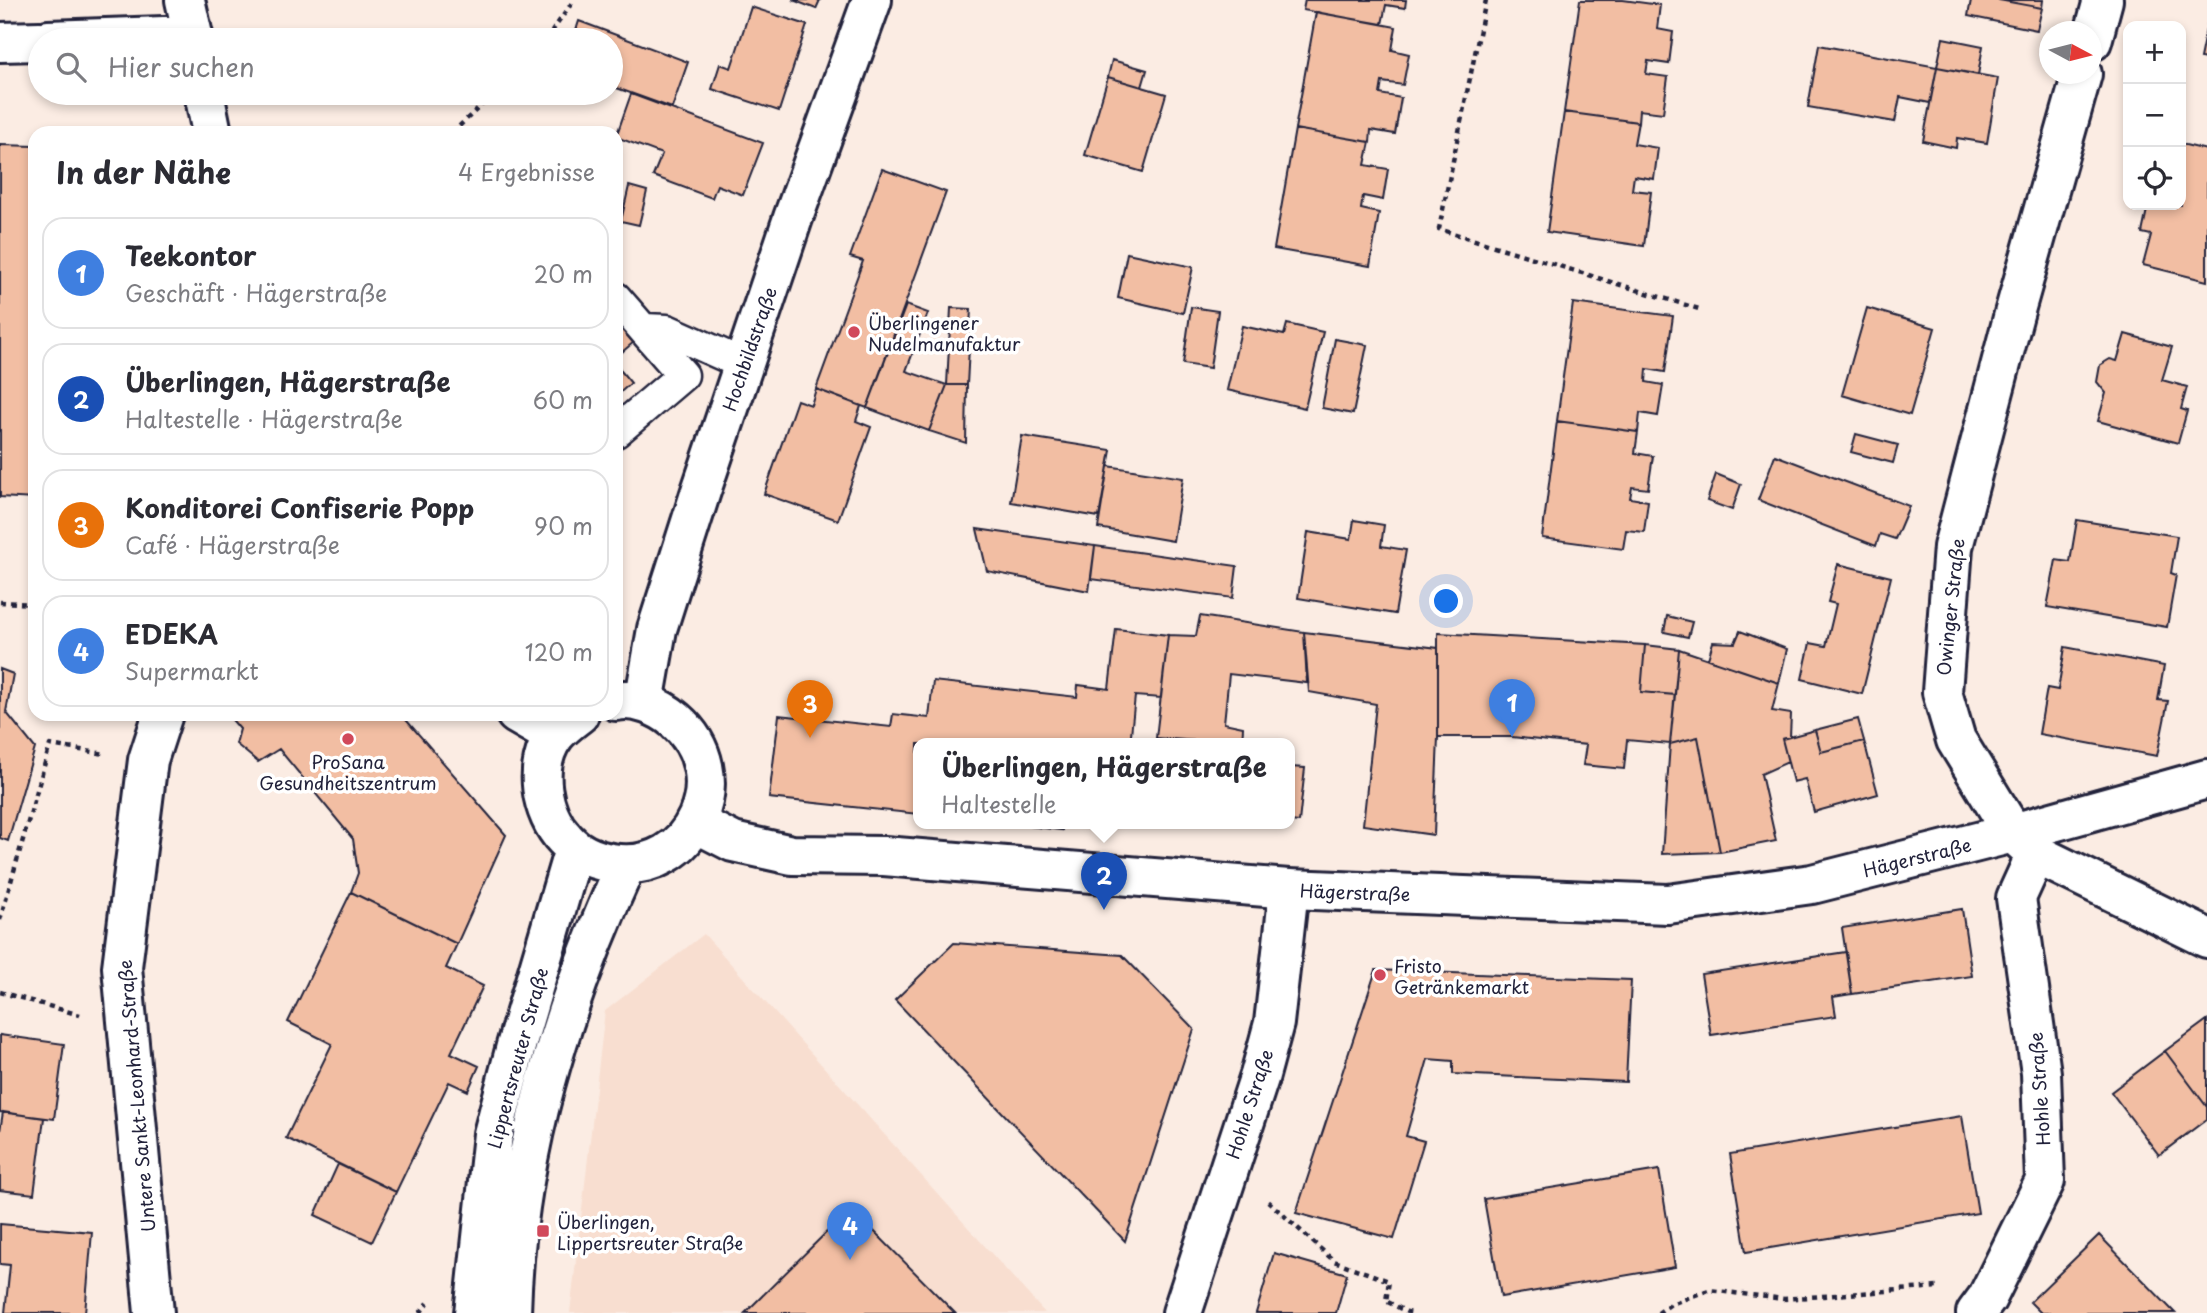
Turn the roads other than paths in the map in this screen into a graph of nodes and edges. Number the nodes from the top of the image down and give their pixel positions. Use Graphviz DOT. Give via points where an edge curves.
graph roads {
  1 [pos="872,0"];
  2 [pos="2103,0"];
  3 [pos="2097,21"];
  4 [pos="191,25"];
  5 [pos="162,28"];
  6 [pos="28,41"];
  7 [pos="0,42"];
  8 [pos="2079,84"];
  9 [pos="206,105"];
  10 [pos="211,126"];
  11 [pos="623,306"];
  12 [pos="644,329"];
  13 [pos="743,364"];
  14 [pos="623,426"];
  15 [pos="630,702"];
  16 [pos="161,721"];
  17 [pos="548,721"];
  18 [pos="566,725"];
  19 [pos="2207,779"];
  20 [pos="696,823"];
  21 [pos="2024,843"];
  22 [pos="574,849"];
  23 [pos="626,865"];
  24 [pos="1289,889"];
  25 [pos="2207,938"];
  26 [pos="1982,1305"];
  27 [pos="154,1313"];
  28 [pos="474,1313"];
  29 [pos="511,1313"];
  30 [pos="1182,1313"];
  1 -- 13 [label="street, Hochbildstraße"];
  2 -- 3 [label="street"];
  4 -- 5 [label="street"];
  6 -- 7 [label="street"];
  8 -- 21 [label="street, Owinger Straße" via="1953,547 1942,692 1956,740"];
  9 -- 10 [label="street"];
  11 -- 12 [label="lane"];
  12 -- 13 [label="lane" via="667,330"];
  12 -- 14 [label="lane" via="683,375"];
  13 -- 15 [label="street, Hochbildstraße"];
  15 -- 20 [label="street" via="667,712 686,729 699,750 706,774 705,799"];
  16 -- 27 [label="street, Untere Sankt-Leonhard-Straße" via="148,760 122,967"];
  17 -- 18 [label="street"];
  18 -- 22 [label="street" via="546,754 541,780 545,806 556,830"];
  19 -- 21 [label="street, Hägerstraße"];
  20 -- 23 [label="street" via="678,845 654,860"];
  20 -- 24 [label="street, Hägerstraße" via="733,842 792,855 884,856"];
  21 -- 24 [label="street, Hägerstraße" via="1812,884 1668,904"];
  21 -- 25 [label="street"];
  21 -- 26 [label="street, Hohle Straße" via="2016,898 2041,1073 2045,1181"];
  22 -- 23 [label="street" via="598,861"];
  22 -- 28 [label="street, Lippertsreuter Straße" via="494,1134"];
  23 -- 29 [label="street, Lippertsreuter Straße" via="592,940 559,1032 531,1140 517,1226"];
  24 -- 30 [label="street, Hohle Straße" via="1274,1023"];
}
